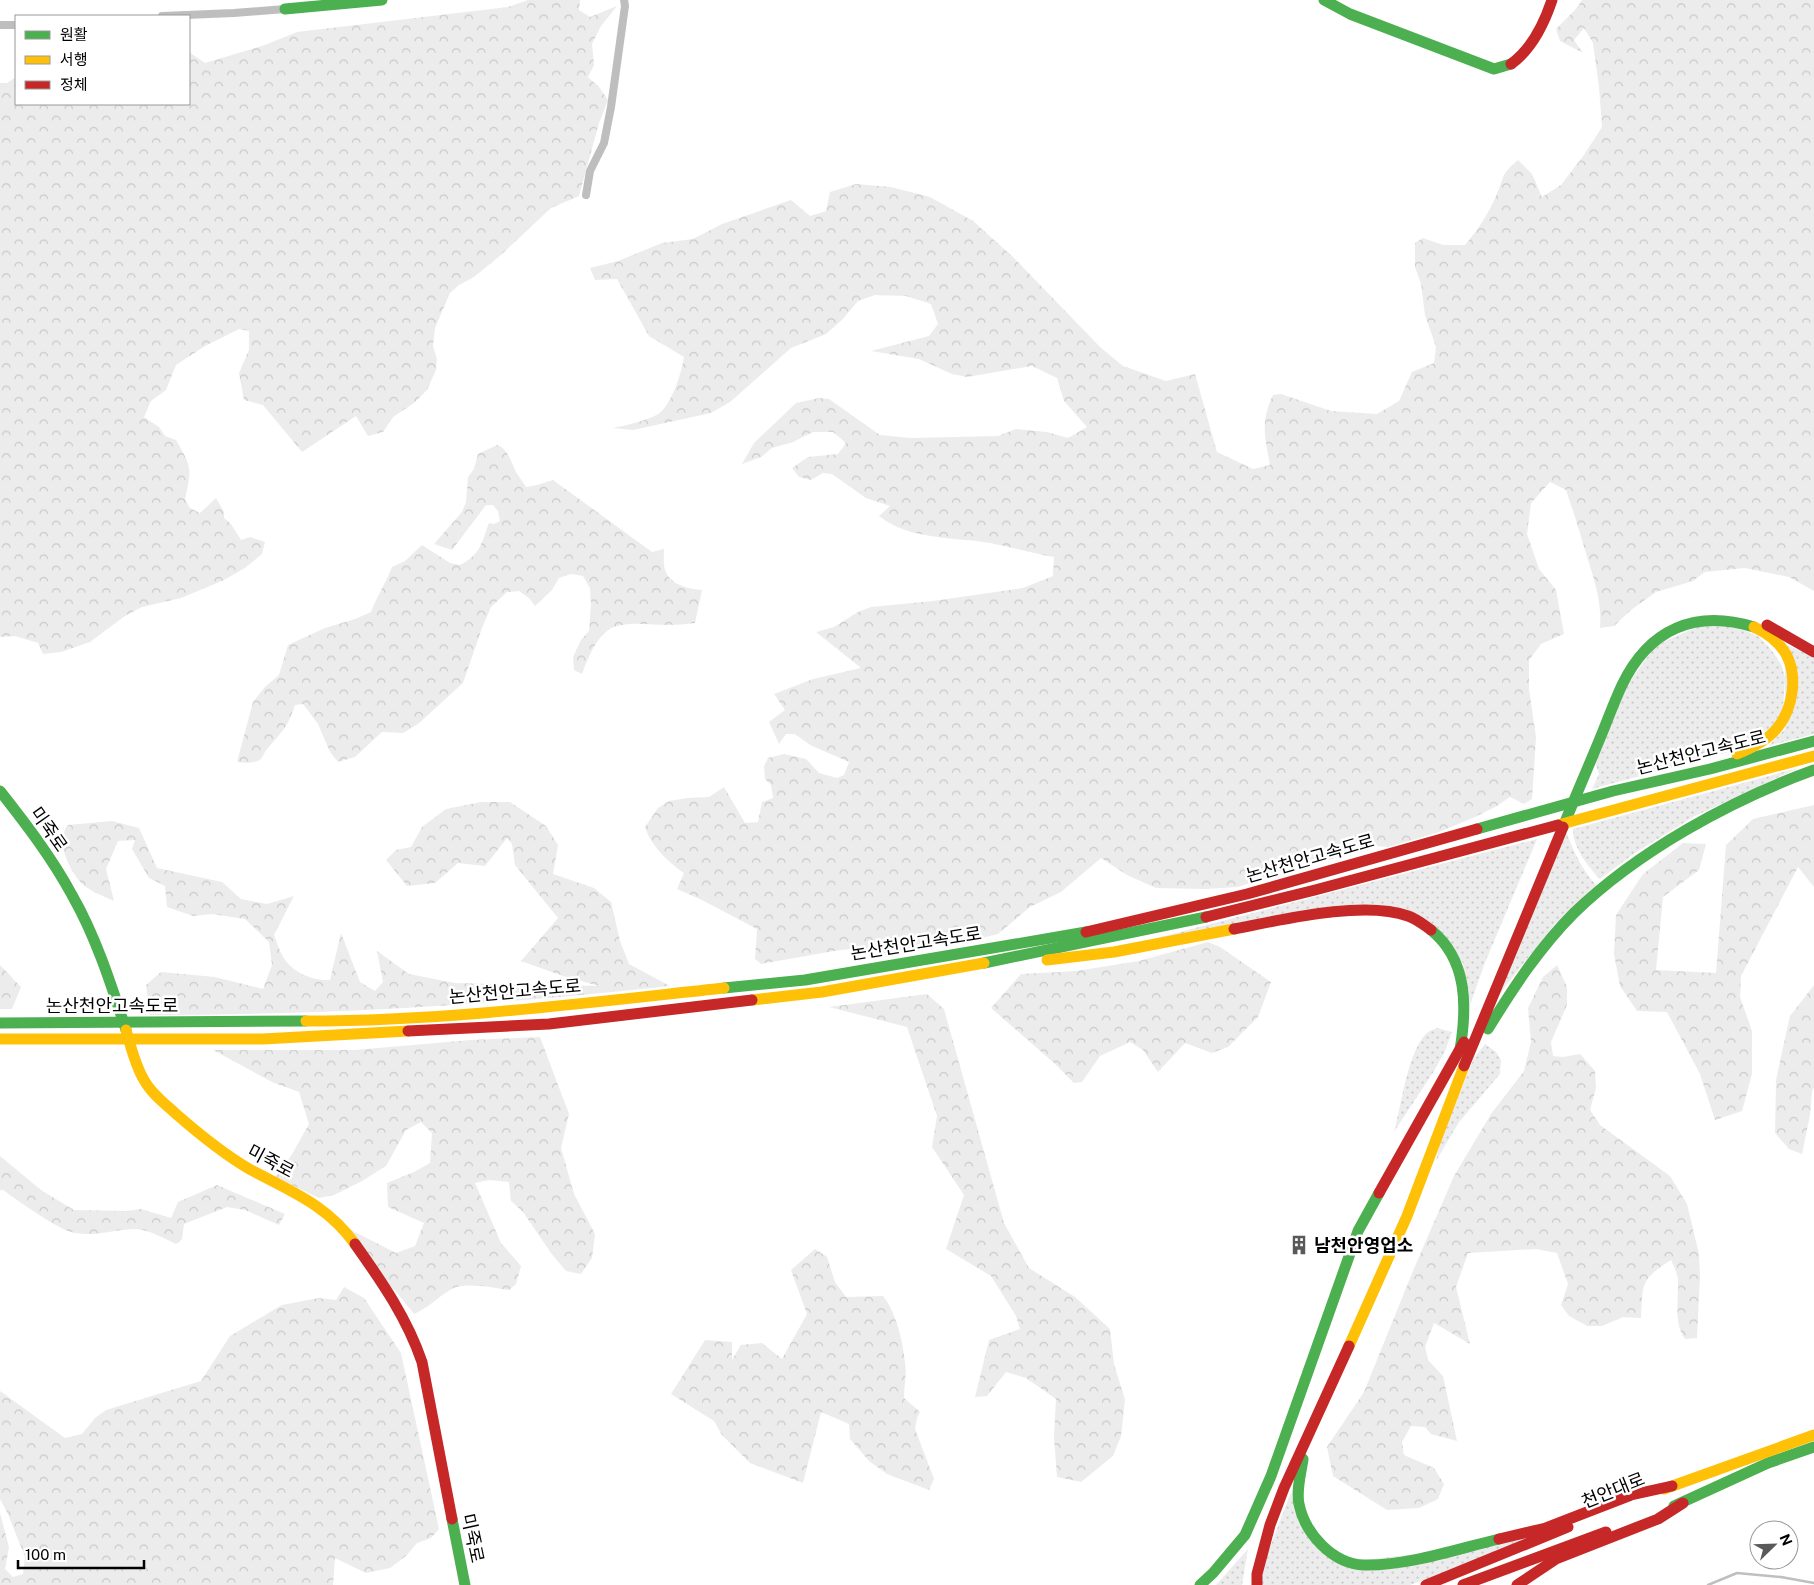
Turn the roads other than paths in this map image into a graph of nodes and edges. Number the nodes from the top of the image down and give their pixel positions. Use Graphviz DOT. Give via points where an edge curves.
graph roads {
  1 [pos="295,0"];
  2 [pos="382,0"];
  3 [pos="624,0"];
  4 [pos="1324,0"];
  5 [pos="1552,0"];
  6 [pos="285,9"];
  7 [pos="190,15"];
  8 [pos="15,24"];
  9 [pos="0,26"];
  10 [pos="586,195"];
  11 [pos="1814,652"];
  12 [pos="1814,741"];
  13 [pos="1814,756"];
  14 [pos="1814,770"];
  15 [pos="1670,778"];
  16 [pos="0,791"];
  17 [pos="938,972"];
  18 [pos="0,1023"];
  19 [pos="0,1039"];
  20 [pos="1460,1050"];
  21 [pos="1459,1078"];
  22 [pos="1814,1435"];
  23 [pos="1307,1436"];
  24 [pos="1814,1447"];
  25 [pos="1271,1476"];
  26 [pos="1672,1486"];
  27 [pos="1683,1503"];
  28 [pos="465,1585"];
  29 [pos="1200,1585"];
  30 [pos="1249,1585"];
  31 [pos="1257,1585"];
  32 [pos="1426,1585"];
  33 [pos="1463,1585"];
  34 [pos="1517,1585"];
  1 -- 6 [label="main road"];
  2 -- 6 [label="main road"];
  3 -- 10 [label="street" via="604,143 590,172"];
  4 -- 5 [label="main road" via="1350,14 1494,69 1511,64 1523,55"];
  6 -- 7 [label="street"];
  8 -- 9 [label="street"];
  11 -- 20 [label="main road" via="1757,619 1719,611 1696,612 1676,618 1649,634 1635,649 1608,696"];
  12 -- 15 [label="main road, 논산천안고속도로"];
  13 -- 17 [label="main road, 논산천안고속도로" via="1315,890 1172,925"];
  14 -- 21 [label="main road" via="1722,809 1661,846 1600,891 1566,922 1532,963 1498,1010"];
  15 -- 18 [label="main road, 논산천안고속도로" via="1175,912 1061,937 805,980 372,1021"];
  15 -- 21 [label="main road" via="1761,743 1783,722 1791,700 1793,675 1779,645 1764,632 1729,620 1706,618 1693,621 1658,638 1630,670"];
  16 -- 28 [label="main road, 미죽로" via="57,870 81,911 137,1066 153,1093 228,1157 308,1200 333,1219 343,1228 397,1305 422,1362"];
  17 -- 19 [label="main road, 논산천안고속도로" via="822,992 549,1024 263,1039"];
  17 -- 20 [label="main road" via="1092,955 1240,927 1356,910 1391,911 1428,927 1445,942 1455,957 1466,998"];
  20 -- 25 [label="main road" via="1358,1231"];
  21 -- 23 [label="main road" via="1384,1271"];
  22 -- 26 [label="main road, 천안대로"];
  23 -- 26 [label="main road" via="1298,1491 1299,1505 1310,1533 1334,1554 1363,1565 1405,1561 1546,1528 1631,1494"];
  23 -- 31 [label="main road" via="1270,1525"];
  24 -- 27 [label="main road, 천안대로" via="1768,1463"];
  25 -- 29 [label="main road" via="1245,1535"];
  25 -- 30 [label="main road" via="1252,1553"];
  26 -- 32 [label="main road, 천안대로"];
  27 -- 33 [label="main road, 천안대로"];
  27 -- 34 [label="main road" via="1658,1520 1556,1559"];
}
